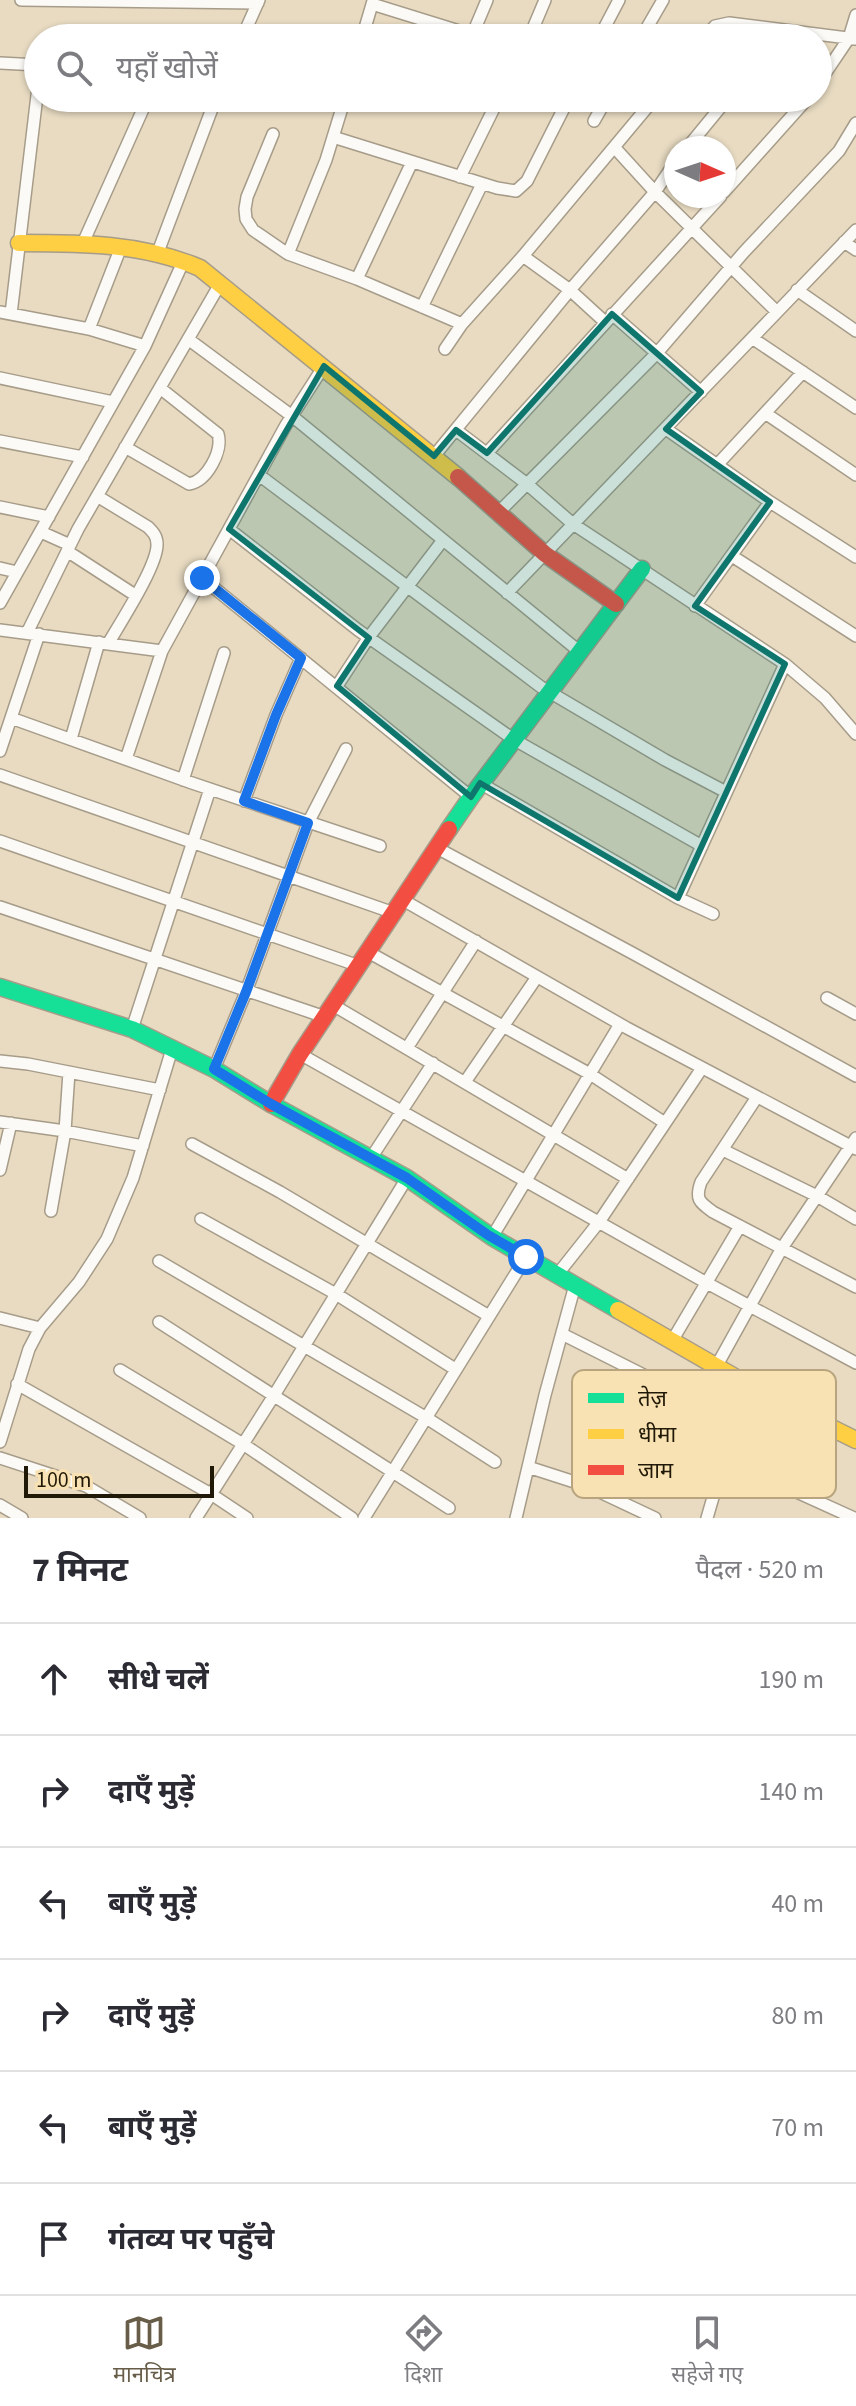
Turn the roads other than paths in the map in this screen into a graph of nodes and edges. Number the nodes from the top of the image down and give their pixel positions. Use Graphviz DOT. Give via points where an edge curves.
graph roads {
  1 [pos="21,0"];
  2 [pos="487,0"];
  3 [pos="545,0"];
  4 [pos="619,0"];
  5 [pos="663,0"];
  6 [pos="258,1"];
  7 [pos="372,2"];
  8 [pos="856,15"];
  9 [pos="248,24"];
  10 [pos="366,24"];
  11 [pos="436,24"];
  12 [pos="476,24"];
  13 [pos="535,24"];
  14 [pos="606,24"];
  15 [pos="649,24"];
  16 [pos="832,37"];
  17 [pos="852,38"];
  18 [pos="0,63"];
  19 [pos="24,64"];
  20 [pos="832,65"];
  21 [pos="35,112"];
  22 [pos="142,112"];
  23 [pos="211,112"];
  24 [pos="341,112"];
  25 [pos="492,112"];
  26 [pos="562,112"];
  27 [pos="599,112"];
  28 [pos="644,112"];
  29 [pos="717,112"];
  30 [pos="795,112"];
  31 [pos="594,121"];
  32 [pos="856,123"];
  33 [pos="273,134"];
  34 [pos="697,136"];
  35 [pos="333,137"];
  36 [pos="615,148"];
  37 [pos="412,162"];
  38 [pos="460,177"];
  39 [pos="736,178"];
  40 [pos="664,179"];
  41 [pos="482,184"];
  42 [pos="655,192"];
  43 [pos="710,208"];
  44 [pos="692,228"];
  45 [pos="856,230"];
  46 [pos="844,242"];
  47 [pos="19,243"];
  48 [pos="83,243"];
  49 [pos="121,247"];
  50 [pos="856,250"];
  51 [pos="158,252"];
  52 [pos="288,254"];
  53 [pos="523,256"];
  54 [pos="184,260"];
  55 [pos="730,268"];
  56 [pos="357,279"];
  57 [pos="220,284"];
  58 [pos="570,290"];
  59 [pos="797,290"];
  60 [pos="422,307"];
  61 [pos="777,312"];
  62 [pos="5,313"];
  63 [pos="609,318"];
  64 [pos="462,324"];
  65 [pos="89,329"];
  66 [pos="856,331"];
  67 [pos="752,338"];
  68 [pos="188,339"];
  69 [pos="145,346"];
  70 [pos="445,349"];
  71 [pos="657,353"];
  72 [pos="324,366"];
  73 [pos="803,372"];
  74 [pos="0,378"];
  75 [pos="160,388"];
  76 [pos="701,392"];
  77 [pos="113,402"];
  78 [pos="856,408"];
  79 [pos="765,413"];
  80 [pos="292,416"];
  81 [pos="666,429"];
  82 [pos="456,430"];
  83 [pos="0,441"];
  84 [pos="125,447"];
  85 [pos="487,453"];
  86 [pos="434,456"];
  87 [pos="83,457"];
  88 [pos="717,465"];
  89 [pos="259,475"];
  90 [pos="856,475"];
  91 [pos="527,484"];
  92 [pos="97,496"];
  93 [pos="770,502"];
  94 [pos="0,507"];
  95 [pos="498,513"];
  96 [pos="49,517"];
  97 [pos="573,524"];
  98 [pos="229,529"];
  99 [pos="41,532"];
  100 [pos="443,540"];
  101 [pos="68,548"];
  102 [pos="545,554"];
  103 [pos="732,556"];
  104 [pos="856,557"];
  105 [pos="0,568"];
  106 [pos="642,569"];
  107 [pos="17,572"];
  108 [pos="202,578"];
  109 [pos="406,588"];
  110 [pos="507,593"];
  111 [pos="135,595"];
  112 [pos="0,603"];
  113 [pos="616,604"];
  114 [pos="695,606"];
  115 [pos="0,630"];
  116 [pos="33,634"];
  117 [pos="856,636"];
  118 [pos="369,637"];
  119 [pos="104,643"];
  120 [pos="162,651"];
  121 [pos="580,652"];
  122 [pos="224,653"];
  123 [pos="301,658"];
  124 [pos="785,664"];
  125 [pos="337,686"];
  126 [pos="548,692"];
  127 [pos="11,718"];
  128 [pos="3,732"];
  129 [pos="856,734"];
  130 [pos="71,739"];
  131 [pos="513,739"];
  132 [pos="346,749"];
  133 [pos="0,751"];
  134 [pos="126,759"];
  135 [pos="0,775"];
  136 [pos="183,780"];
  137 [pos="210,789"];
  138 [pos="476,790"];
  139 [pos="726,792"];
  140 [pos="244,801"];
  141 [pos="308,823"];
  142 [pos="0,841"];
  143 [pos="193,843"];
  144 [pos="380,846"];
  145 [pos="702,846"];
  146 [pos="437,848"];
  147 [pos="289,878"];
  148 [pos="678,898"];
  149 [pos="174,901"];
  150 [pos="398,906"];
  151 [pos="0,907"];
  152 [pos="713,914"];
  153 [pos="268,936"];
  154 [pos="476,941"];
  155 [pos="363,959"];
  156 [pos="154,960"];
  157 [pos="537,977"];
  158 [pos="0,987"];
  159 [pos="246,992"];
  160 [pos="442,994"];
  161 [pos="827,998"];
  162 [pos="329,1011"];
  163 [pos="856,1014"];
  164 [pos="620,1024"];
  165 [pos="504,1025"];
  166 [pos="132,1029"];
  167 [pos="407,1048"];
  168 [pos="172,1049"];
  169 [pos="300,1054"];
  170 [pos="0,1061"];
  171 [pos="433,1063"];
  172 [pos="702,1068"];
  173 [pos="214,1069"];
  174 [pos="854,1071"];
  175 [pos="69,1072"];
  176 [pos="590,1074"];
  177 [pos="465,1082"];
  178 [pos="160,1090"];
  179 [pos="757,1097"];
  180 [pos="271,1104"];
  181 [pos="402,1112"];
  182 [pos="6,1122"];
  183 [pos="665,1123"];
  184 [pos="65,1131"];
  185 [pos="554,1134"];
  186 [pos="192,1144"];
  187 [pos="854,1144"];
  188 [pos="143,1146"];
  189 [pos="723,1150"];
  190 [pos="371,1158"];
  191 [pos="0,1170"];
  192 [pos="407,1178"];
  193 [pos="628,1179"];
  194 [pos="525,1181"];
  195 [pos="817,1196"];
  196 [pos="51,1211"];
  197 [pos="201,1219"];
  198 [pos="856,1219"];
  199 [pos="599,1222"];
  200 [pos="740,1226"];
  201 [pos="492,1237"];
  202 [pos="366,1244"];
  203 [pos="782,1248"];
  204 [pos="526,1257"];
  205 [pos="159,1261"];
  206 [pos="557,1275"];
  207 [pos="705,1282"];
  208 [pos="575,1285"];
  209 [pos="856,1287"];
  210 [pos="336,1294"];
  211 [pos="750,1307"];
  212 [pos="489,1316"];
  213 [pos="0,1318"];
  214 [pos="159,1322"];
  215 [pos="40,1328"];
  216 [pos="562,1334"];
  217 [pos="672,1341"];
  218 [pos="303,1347"];
  219 [pos="856,1363"];
  220 [pos="716,1367"];
  221 [pos="455,1369"];
  222 [pos="120,1370"];
  223 [pos="634,1370"];
  224 [pos="721,1370"];
  225 [pos="17,1384"];
  226 [pos="273,1397"];
  227 [pos="425,1417"];
  228 [pos="836,1430"];
  229 [pos="856,1440"];
  230 [pos="0,1442"];
  231 [pos="243,1444"];
  232 [pos="0,1458"];
  233 [pos="495,1462"];
  234 [pos="528,1467"];
  235 [pos="393,1472"];
  236 [pos="572,1481"];
  237 [pos="211,1494"];
  238 [pos="612,1498"];
  239 [pos="713,1498"];
  240 [pos="810,1498"];
  241 [pos="0,1505"];
  242 [pos="449,1508"];
  243 [pos="22,1518"];
  244 [pos="140,1518"];
  245 [pos="196,1518"];
  246 [pos="247,1518"];
  247 [pos="352,1518"];
  248 [pos="364,1518"];
  249 [pos="516,1518"];
  250 [pos="655,1518"];
  251 [pos="707,1518"];
  252 [pos="854,1518"];
  1 -- 6 [label="street"];
  2 -- 12 [label="street"];
  3 -- 13 [label="street"];
  4 -- 14 [label="street"];
  5 -- 15 [label="street"];
  6 -- 9 [label="street"];
  7 -- 10 [label="street"];
  7 -- 11 [label="street"];
  8 -- 17 [label="street"];
  16 -- 17 [label="street"];
  17 -- 20 [label="street"];
  18 -- 19 [label="street"];
  21 -- 47 [label="street"];
  22 -- 48 [label="street"];
  23 -- 51 [label="street"];
  24 -- 35 [label="street"];
  25 -- 38 [label="street"];
  26 -- 41 [label="street" via="521,188 511,191"];
  27 -- 31 [label="street"];
  28 -- 36 [label="street"];
  29 -- 34 [label="street"];
  30 -- 39 [label="street"];
  32 -- 55 [label="street" via="839,151"];
  33 -- 52 [label="street" via="247,197 246,219"];
  35 -- 37 [label="street"];
  35 -- 52 [label="street"];
  36 -- 42 [label="street"];
  36 -- 53 [label="street"];
  37 -- 38 [label="street"];
  37 -- 56 [label="street"];
  38 -- 41 [label="street"];
  40 -- 42 [label="street"];
  41 -- 60 [label="street"];
  42 -- 44 [label="street"];
  42 -- 58 [label="street"];
  43 -- 44 [label="street"];
  44 -- 55 [label="street"];
  44 -- 63 [label="street"];
  45 -- 46 [label="street"];
  46 -- 50 [label="street"];
  46 -- 59 [label="street"];
  47 -- 48 [label="street"];
  47 -- 62 [label="street"];
  48 -- 49 [label="street"];
  49 -- 51 [label="street"];
  49 -- 65 [label="street"];
  51 -- 54 [label="street"];
  52 -- 56 [label="street"];
  53 -- 58 [label="street"];
  53 -- 64 [label="street"];
  54 -- 57 [label="street"];
  54 -- 69 [label="street"];
  55 -- 61 [label="street"];
  55 -- 71 [label="street"];
  56 -- 60 [label="street"];
  57 -- 68 [label="street"];
  57 -- 72 [label="street"];
  58 -- 63 [label="street"];
  58 -- 82 [label="street"];
  59 -- 61 [label="street"];
  59 -- 66 [label="street"];
  60 -- 64 [label="street"];
  61 -- 67 [label="street"];
  62 -- 65 [label="street"];
  63 -- 71 [label="street"];
  63 -- 85 [label="street"];
  64 -- 70 [label="street"];
  65 -- 69 [label="street"];
  67 -- 73 [label="street"];
  67 -- 76 [label="street"];
  68 -- 75 [label="street"];
  68 -- 80 [label="street"];
  69 -- 77 [label="street"];
  71 -- 76 [label="street"];
  71 -- 91 [label="street"];
  72 -- 80 [label="street"];
  72 -- 86 [label="street"];
  73 -- 78 [label="street"];
  73 -- 79 [label="street"];
  74 -- 77 [label="street"];
  75 -- 84 [label="street"];
  75 -- 84 [label="street" via="218,434 218,449 208,470 189,484"];
  76 -- 81 [label="street"];
  77 -- 87 [label="street"];
  79 -- 88 [label="street"];
  79 -- 90 [label="street"];
  80 -- 89 [label="street"];
  80 -- 100 [label="street"];
  81 -- 88 [label="street"];
  81 -- 97 [label="street"];
  82 -- 85 [label="street"];
  82 -- 86 [label="street"];
  83 -- 87 [label="street"];
  84 -- 92 [label="street"];
  85 -- 91 [label="street"];
  86 -- 95 [label="street"];
  87 -- 96 [label="street"];
  88 -- 93 [label="street"];
  89 -- 98 [label="street"];
  89 -- 109 [label="street"];
  91 -- 95 [label="street"];
  91 -- 97 [label="street"];
  92 -- 101 [label="street"];
  92 -- 111 [label="street" via="148,527 157,540 152,565"];
  93 -- 103 [label="street"];
  93 -- 104 [label="street"];
  94 -- 96 [label="street"];
  95 -- 102 [label="street"];
  96 -- 99 [label="street"];
  97 -- 102 [label="street"];
  97 -- 106 [label="street"];
  98 -- 108 [label="street"];
  98 -- 118 [label="street"];
  99 -- 101 [label="street"];
  99 -- 107 [label="street"];
  100 -- 109 [label="street"];
  100 -- 110 [label="street"];
  101 -- 111 [label="street"];
  101 -- 116 [label="street"];
  102 -- 110 [label="street"];
  102 -- 113 [label="street"];
  103 -- 114 [label="street"];
  103 -- 117 [label="street"];
  105 -- 107 [label="street"];
  106 -- 113 [label="street"];
  106 -- 114 [label="street"];
  107 -- 112 [label="street"];
  108 -- 120 [label="street"];
  108 -- 123 [label="street"];
  109 -- 118 [label="street"];
  109 -- 126 [label="street"];
  110 -- 121 [label="street"];
  111 -- 119 [label="street"];
  113 -- 121 [label="street"];
  114 -- 124 [label="street"];
  115 -- 116 [label="street"];
  116 -- 119 [label="street"];
  116 -- 127 [label="street"];
  118 -- 125 [label="street"];
  118 -- 131 [label="street"];
  119 -- 120 [label="street"];
  119 -- 130 [label="street"];
  120 -- 134 [label="street"];
  121 -- 126 [label="street"];
  122 -- 136 [label="street"];
  123 -- 125 [label="street"];
  123 -- 140 [label="street"];
  124 -- 129 [label="street"];
  124 -- 139 [label="street"];
  125 -- 138 [label="street"];
  126 -- 131 [label="street"];
  126 -- 139 [label="street"];
  127 -- 128 [label="street"];
  127 -- 130 [label="street"];
  128 -- 133 [label="street"];
  130 -- 134 [label="street"];
  131 -- 138 [label="street"];
  131 -- 145 [label="street"];
  132 -- 141 [label="street"];
  134 -- 136 [label="street"];
  135 -- 143 [label="street"];
  136 -- 137 [label="street"];
  137 -- 140 [label="street"];
  137 -- 143 [label="street"];
  138 -- 146 [label="street"];
  138 -- 148 [label="street"];
  139 -- 145 [label="street"];
  140 -- 141 [label="street"];
  141 -- 144 [label="street"];
  141 -- 147 [label="street"];
  142 -- 149 [label="street"];
  143 -- 147 [label="street"];
  143 -- 149 [label="street"];
  145 -- 148 [label="street"];
  146 -- 150 [label="street"];
  146 -- 174 [label="street"];
  147 -- 150 [label="street"];
  147 -- 153 [label="street"];
  148 -- 152 [label="street"];
  149 -- 153 [label="street"];
  149 -- 156 [label="street"];
  150 -- 154 [label="street"];
  150 -- 155 [label="street"];
  151 -- 156 [label="street"];
  153 -- 155 [label="street"];
  153 -- 159 [label="street"];
  154 -- 157 [label="street"];
  154 -- 160 [label="street"];
  155 -- 160 [label="street"];
  155 -- 162 [label="street"];
  156 -- 159 [label="street"];
  156 -- 166 [label="street"];
  157 -- 164 [label="street"];
  157 -- 165 [label="street"];
  158 -- 166 [label="street"];
  159 -- 162 [label="street"];
  159 -- 173 [label="street"];
  160 -- 165 [label="street"];
  160 -- 167 [label="street"];
  161 -- 163 [label="street"];
  162 -- 167 [label="street"];
  162 -- 169 [label="street"];
  164 -- 172 [label="street"];
  164 -- 176 [label="street"];
  165 -- 176 [label="street"];
  165 -- 177 [label="street"];
  166 -- 168 [label="street"];
  167 -- 171 [label="street"];
  168 -- 173 [label="street"];
  168 -- 178 [label="street"];
  169 -- 180 [label="street"];
  169 -- 181 [label="street"];
  170 -- 175 [label="street"];
  171 -- 177 [label="street"];
  171 -- 181 [label="street"];
  172 -- 179 [label="street"];
  172 -- 183 [label="street"];
  173 -- 180 [label="street"];
  175 -- 178 [label="street"];
  175 -- 184 [label="street"];
  176 -- 183 [label="street"];
  176 -- 185 [label="street"];
  177 -- 185 [label="street"];
  178 -- 188 [label="street"];
  179 -- 187 [label="street"];
  179 -- 189 [label="street"];
  180 -- 190 [label="street"];
  181 -- 190 [label="street"];
  181 -- 194 [label="street"];
  182 -- 184 [label="street"];
  182 -- 191 [label="street"];
  183 -- 193 [label="street"];
  184 -- 188 [label="street"];
  184 -- 196 [label="street"];
  185 -- 193 [label="street"];
  185 -- 194 [label="street"];
  186 -- 202 [label="street"];
  187 -- 195 [label="street"];
  188 -- 215 [label="street" via="107,1239"];
  189 -- 195 [label="street"];
  189 -- 200 [label="street" via="701,1182 698,1199"];
  190 -- 192 [label="street"];
  192 -- 201 [label="street"];
  192 -- 202 [label="street"];
  193 -- 199 [label="street"];
  194 -- 199 [label="street"];
  194 -- 201 [label="street"];
  195 -- 198 [label="street"];
  195 -- 203 [label="street"];
  197 -- 210 [label="street"];
  199 -- 206 [label="street"];
  199 -- 207 [label="street"];
  200 -- 203 [label="street"];
  200 -- 207 [label="street"];
  201 -- 204 [label="street"];
  202 -- 210 [label="street"];
  202 -- 212 [label="street"];
  203 -- 209 [label="street"];
  203 -- 211 [label="street"];
  204 -- 206 [label="street"];
  204 -- 212 [label="street"];
  205 -- 218 [label="street"];
  206 -- 208 [label="street"];
  207 -- 211 [label="street"];
  207 -- 217 [label="street"];
  208 -- 216 [label="street"];
  208 -- 217 [label="street"];
  210 -- 218 [label="street"];
  210 -- 221 [label="street"];
  211 -- 219 [label="street"];
  211 -- 220 [label="street"];
  212 -- 221 [label="street"];
  213 -- 215 [label="street"];
  214 -- 226 [label="street"];
  215 -- 225 [label="street"];
  216 -- 223 [label="street"];
  216 -- 234 [label="street"];
  217 -- 220 [label="street"];
  218 -- 226 [label="street"];
  218 -- 227 [label="street"];
  220 -- 224 [label="street"];
  221 -- 227 [label="street"];
  222 -- 231 [label="street"];
  225 -- 230 [label="street"];
  225 -- 237 [label="street"];
  226 -- 231 [label="street"];
  226 -- 235 [label="street"];
  227 -- 233 [label="street"];
  227 -- 235 [label="street"];
  228 -- 229 [label="street"];
  231 -- 237 [label="street"];
  231 -- 247 [label="street"];
  232 -- 244 [label="street" via="86,1486"];
  234 -- 236 [label="street"];
  234 -- 249 [label="street"];
  235 -- 242 [label="street"];
  235 -- 248 [label="street"];
  237 -- 245 [label="street"];
  237 -- 246 [label="street"];
  238 -- 250 [label="street"];
  239 -- 251 [label="street"];
  240 -- 252 [label="street"];
  241 -- 243 [label="street"];
}
